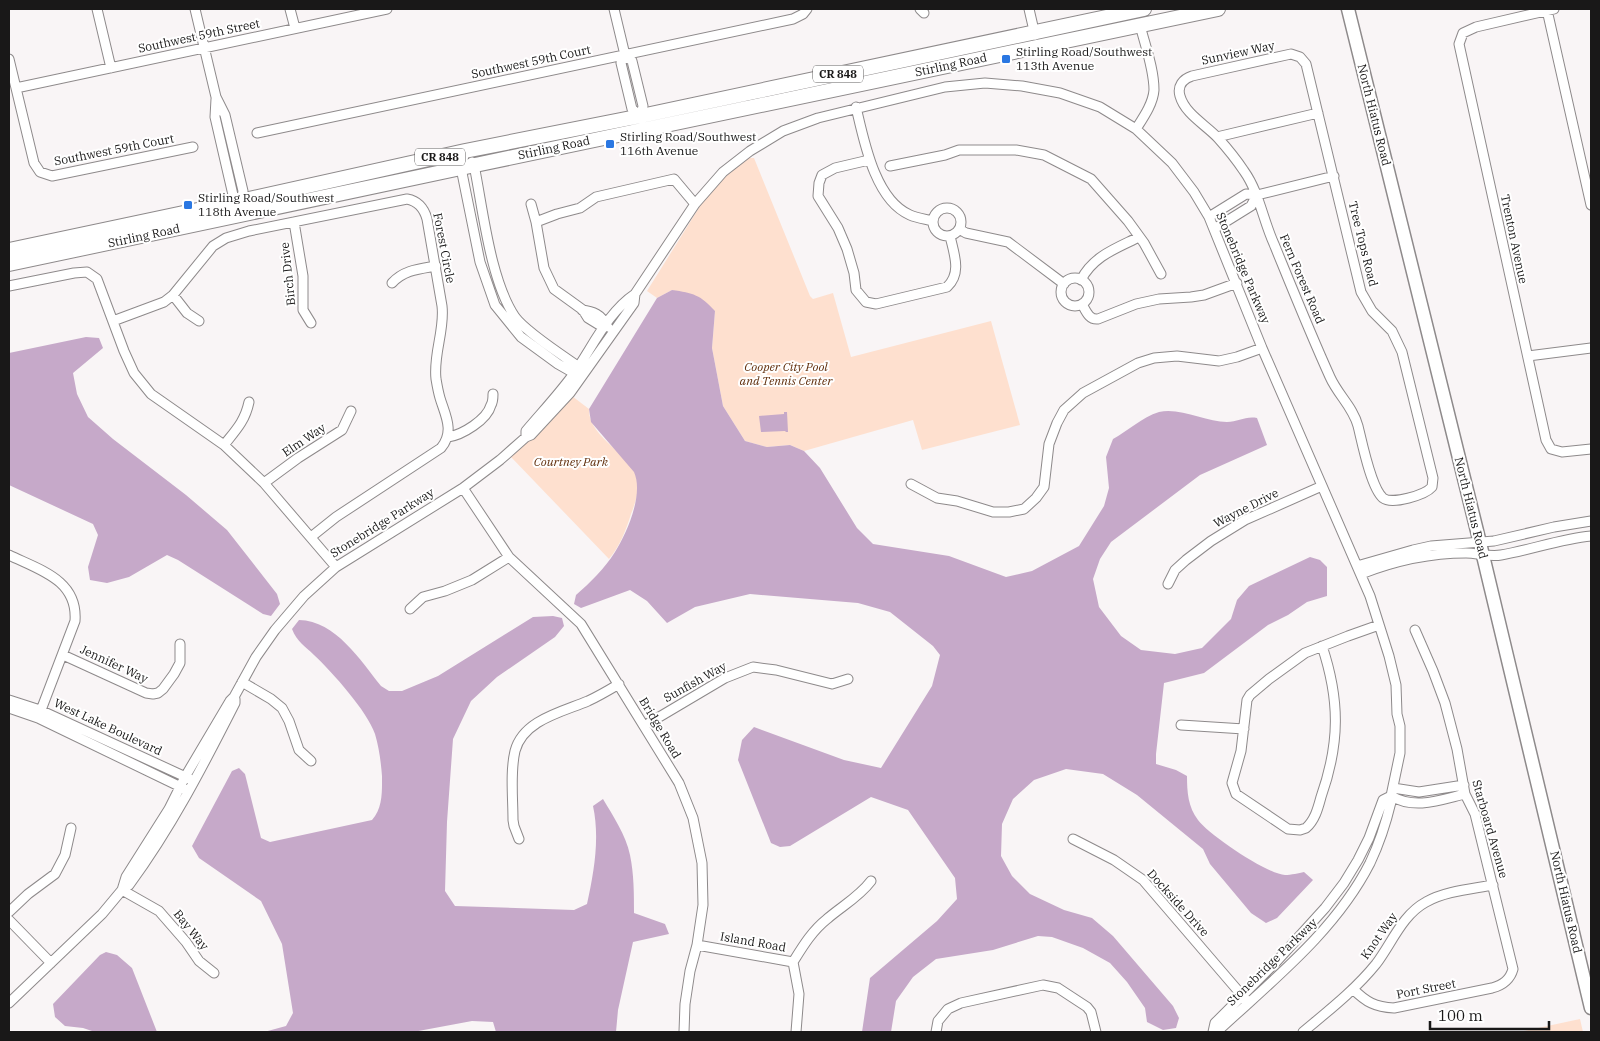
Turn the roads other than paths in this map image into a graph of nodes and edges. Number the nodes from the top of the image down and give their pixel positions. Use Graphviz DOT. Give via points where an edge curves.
graph roads {
  1 [pos="97,9"];
  2 [pos="195,9"];
  3 [pos="290,9"];
  4 [pos="387,9"];
  5 [pos="614,9"];
  6 [pos="807,9"];
  7 [pos="1029,9"];
  8 [pos="1144,9"];
  9 [pos="1218,9"];
  10 [pos="1348,9"];
  11 [pos="1550,10"];
  12 [pos="1140,25"];
  13 [pos="295,28"];
  14 [pos="1034,32"];
  15 [pos="1038,46"];
  16 [pos="204,48"];
  17 [pos="625,55"];
  18 [pos="1300,57"];
  19 [pos="9,59"];
  20 [pos="111,68"];
  21 [pos="1183,80"];
  22 [pos="16,88"];
  23 [pos="856,108"];
  24 [pos="1318,113"];
  25 [pos="642,122"];
  26 [pos="1136,129"];
  27 [pos="257,133"];
  28 [pos="1218,137"];
  29 [pos="193,147"];
  30 [pos="465,151"];
  31 [pos="869,160"];
  32 [pos="467,166"];
  33 [pos="890,166"];
  34 [pos="1334,176"];
  35 [pos="1257,194"];
  36 [pos="531,204"];
  37 [pos="695,204"];
  38 [pos="1591,205"];
  39 [pos="242,208"];
  40 [pos="1209,218"];
  41 [pos="932,221"];
  42 [pos="294,222"];
  43 [pos="536,222"];
  44 [pos="1214,229"];
  45 [pos="959,230"];
  46 [pos="950,236"];
  47 [pos="1139,237"];
  48 [pos="9,250"];
  49 [pos="9,264"];
  50 [pos="436,266"];
  51 [pos="1161,274"];
  52 [pos="1081,280"];
  53 [pos="1237,283"];
  54 [pos="392,284"];
  55 [pos="1064,284"];
  56 [pos="9,286"];
  57 [pos="635,294"];
  58 [pos="173,296"];
  59 [pos="1082,304"];
  60 [pos="113,321"];
  61 [pos="198,321"];
  62 [pos="311,323"];
  63 [pos="605,325"];
  64 [pos="614,332"];
  65 [pos="1262,348"];
  66 [pos="1591,348"];
  67 [pos="1528,356"];
  68 [pos="580,372"];
  69 [pos="494,394"];
  70 [pos="249,402"];
  71 [pos="351,411"];
  72 [pos="448,437"];
  73 [pos="224,446"];
  74 [pos="1591,450"];
  75 [pos="264,483"];
  76 [pos="911,484"];
  77 [pos="1322,486"];
  78 [pos="463,488"];
  79 [pos="1386,500"];
  80 [pos="1591,521"];
  81 [pos="1581,523"];
  82 [pos="311,537"];
  83 [pos="1588,537"];
  84 [pos="1481,549"];
  85 [pos="9,555"];
  86 [pos="509,558"];
  87 [pos="336,567"];
  88 [pos="1359,570"];
  89 [pos="1168,584"];
  90 [pos="410,609"];
  91 [pos="1379,626"];
  92 [pos="1415,630"];
  93 [pos="180,644"];
  94 [pos="1322,646"];
  95 [pos="63,655"];
  96 [pos="848,679"];
  97 [pos="242,682"];
  98 [pos="618,684"];
  99 [pos="234,696"];
  100 [pos="9,700"];
  101 [pos="9,708"];
  102 [pos="39,714"];
  103 [pos="1181,725"];
  104 [pos="644,726"];
  105 [pos="1244,728"];
  106 [pos="311,761"];
  107 [pos="185,777"];
  108 [pos="195,781"];
  109 [pos="180,787"];
  110 [pos="1465,790"];
  111 [pos="189,791"];
  112 [pos="1392,792"];
  113 [pos="71,828"];
  114 [pos="519,839"];
  115 [pos="1073,839"];
  116 [pos="871,881"];
  117 [pos="1493,885"];
  118 [pos="122,890"];
  119 [pos="9,912"];
  120 [pos="9,920"];
  121 [pos="697,945"];
  122 [pos="793,962"];
  123 [pos="51,963"];
  124 [pos="214,972"];
  125 [pos="1508,980"];
  126 [pos="1353,989"];
  127 [pos="1245,999"];
  128 [pos="9,1003"];
  129 [pos="1591,1008"];
  130 [pos="684,1032"];
  131 [pos="796,1032"];
  132 [pos="936,1032"];
  133 [pos="1096,1032"];
  134 [pos="1213,1032"];
  135 [pos="1303,1032"];
  1 -- 20 [label="street"];
  2 -- 16 [label="street"];
  3 -- 13 [label="street"];
  4 -- 13 [label="street, Southwest 59th Street"];
  5 -- 17 [label="street"];
  6 -- 17 [label="street, Southwest 59th Court" via="793,19"];
  7 -- 14 [label="street"];
  8 -- 14 [label="main road, Stirling Road / CR 848"];
  9 -- 12 [label="main road, Stirling Road / CR 848"];
  10 -- 84 [label="street, North Hiatus Road"];
  11 -- 38 [label="street"];
  11 -- 67 [label="street, Trenton Avenue" via="1476,27 1463,33 1459,44"];
  12 -- 15 [label="main road, Stirling Road / CR 848"];
  12 -- 26 [label="street" via="1154,91 1149,108"];
  13 -- 16 [label="street, Southwest 59th Street"];
  14 -- 15 [label="street"];
  14 -- 25 [label="main road, Stirling Road / CR 848"];
  15 -- 25 [label="main road, Stirling Road / CR 848"];
  16 -- 20 [label="street, Southwest 59th Street"];
  16 -- 39 [label="street" via="232,144 243,191"];
  17 -- 25 [label="street" via="621,63 632,109"];
  17 -- 27 [label="street, Southwest 59th Court"];
  18 -- 21 [label="street, Sunview Way" via="1287,55"];
  18 -- 24 [label="street, Tree Tops Road" via="1306,64"];
  19 -- 22 [label="street"];
  20 -- 22 [label="street, Southwest 59th Street"];
  21 -- 28 [label="street, Fern Forest Road" via="1179,91 1183,103"];
  22 -- 29 [label="street, Southwest 59th Court" via="34,163 40,172 52,176"];
  23 -- 26 [label="street, Stonebridge Parkway" via="945,87 985,83 1060,93 1100,107"];
  23 -- 31 [label="street"];
  23 -- 37 [label="street, Stonebridge Parkway" via="783,132 750,151 723,172"];
  24 -- 28 [label="street"];
  24 -- 34 [label="street, Tree Tops Road"];
  25 -- 30 [label="main road, Stirling Road / CR 848"];
  25 -- 32 [label="main road, Stirling Road / CR 848"];
  26 -- 40 [label="street, Stonebridge Parkway" via="1172,163"];
  28 -- 35 [label="street, Fern Forest Road" via="1244,170"];
  30 -- 32 [label="street"];
  30 -- 39 [label="main road, Stirling Road / CR 848"];
  31 -- 41 [label="street" via="882,187 902,210"];
  31 -- 46 [label="street" via="835,168 822,175 818,196 848,248 856,290 866,302 876,304 947,287 954,280 956,270"];
  32 -- 39 [label="main road, Stirling Road / CR 848"];
  32 -- 68 [label="street" via="506,300 521,323"];
  32 -- 68 [label="street" via="480,262 495,305 521,337 558,364"];
  33 -- 47 [label="street" via="959,150 1016,150 1044,155 1091,179"];
  34 -- 35 [label="street"];
  34 -- 79 [label="street, Tree Tops Road" via="1361,292 1372,311 1392,331 1402,352 1432,473 1432,487 1422,494"];
  35 -- 40 [label="street" via="1246,194"];
  35 -- 44 [label="street" via="1251,206"];
  35 -- 79 [label="street, Fern Forest Road" via="1265,224 1330,377 1354,415 1366,460 1378,491"];
  36 -- 43 [label="street"];
  37 -- 43 [label="street" via="674,179 596,197 580,208"];
  37 -- 57 [label="street, Stonebridge Parkway"];
  39 -- 48 [label="main road, Stirling Road / CR 848"];
  39 -- 49 [label="main road, Stirling Road / CR 848"];
  40 -- 44 [label="street, Stonebridge Parkway"];
  41 -- 45 [label="street" via="936,213 948,208 960,216"];
  41 -- 46 [label="street" via="937,233"];
  42 -- 50 [label="street, Forest Circle" via="414,200 425,212"];
  42 -- 58 [label="street, Forest Circle" via="226,238 213,246"];
  42 -- 62 [label="street, Birch Drive" via="303,310"];
  43 -- 63 [label="street" via="544,268 554,289 582,310 601,317"];
  44 -- 53 [label="street, Stonebridge Parkway"];
  45 -- 46 [label="street"];
  45 -- 55 [label="street" via="1008,242"];
  47 -- 51 [label="street"];
  47 -- 52 [label="street" via="1096,260"];
  50 -- 54 [label="street" via="408,272"];
  50 -- 72 [label="street, Forest Circle" via="443,313 435,364 440,399 448,420"];
  52 -- 55 [label="street" via="1074,278"];
  52 -- 59 [label="street" via="1089,292"];
  53 -- 59 [label="street" via="1190,298 1136,304 1095,320"];
  53 -- 65 [label="street, Stonebridge Parkway"];
  55 -- 59 [label="street" via="1061,295 1065,302 1074,306"];
  56 -- 60 [label="street" via="87,272 97,279"];
  57 -- 63 [label="street, Stonebridge Parkway"];
  57 -- 64 [label="street, Stonebridge Parkway" via="634,303"];
  58 -- 60 [label="street, Forest Circle" via="156,306"];
  58 -- 61 [label="street"];
  60 -- 73 [label="street" via="134,373 151,394"];
  63 -- 64 [label="street"];
  63 -- 68 [label="street, Stonebridge Parkway"];
  64 -- 68 [label="street, Stonebridge Parkway"];
  65 -- 76 [label="street" via="1219,361 1177,356 1154,358 1138,363 1083,393 1064,410 1049,444 1044,488 1024,509 993,512 937,498"];
  65 -- 77 [label="street, Stonebridge Parkway"];
  66 -- 67 [label="street"];
  67 -- 74 [label="street, Trenton Avenue" via="1544,433 1551,449 1562,452"];
  68 -- 78 [label="street, Stonebridge Parkway" via="526,431 526,437"];
  69 -- 72 [label="street" via="491,407 484,416 465,432"];
  70 -- 73 [label="street" via="247,414"];
  71 -- 75 [label="street, Elm Way" via="342,430"];
  72 -- 82 [label="street" via="441,448"];
  73 -- 75 [label="street"];
  75 -- 82 [label="street"];
  77 -- 88 [label="street, Stonebridge Parkway"];
  77 -- 89 [label="street, Wayne Drive" via="1245,520 1211,541 1175,570"];
  78 -- 86 [label="street, Bridge Road"];
  78 -- 87 [label="street, Stonebridge Parkway"];
  80 -- 81 [label="street"];
  81 -- 83 [label="street"];
  81 -- 84 [label="street" via="1494,541"];
  82 -- 87 [label="street"];
  83 -- 84 [label="street" via="1499,555"];
  84 -- 88 [label="street"];
  84 -- 129 [label="street, North Hiatus Road"];
  85 -- 95 [label="street" via="56,578 70,593 76,611 75,621"];
  86 -- 90 [label="street" via="472,580 423,597"];
  86 -- 98 [label="street, Bridge Road" via="581,624"];
  87 -- 97 [label="street, Stonebridge Parkway" via="275,630"];
  88 -- 91 [label="street, Stonebridge Parkway"];
  91 -- 94 [label="street"];
  91 -- 112 [label="street, Stonebridge Parkway" via="1396,685 1400,726 1400,753"];
  92 -- 110 [label="street, Starboard Avenue" via="1445,704"];
  93 -- 95 [label="street, Jennifer Way" via="180,663 163,689 153,694"];
  94 -- 105 [label="street" via="1298,658 1250,695"];
  94 -- 105 [label="street" via="1334,694 1335,735 1329,776 1310,824 1300,830 1288,829 1236,794 1232,779"];
  95 -- 102 [label="street"];
  96 -- 104 [label="street, Sunfish Way" via="832,684 776,670 753,668 725,678"];
  97 -- 99 [label="street, Stonebridge Parkway"];
  97 -- 106 [label="street" via="282,708 299,750"];
  98 -- 104 [label="street, Bridge Road"];
  98 -- 114 [label="street" via="591,700 540,721 524,733 515,749 513,769 513,820"];
  99 -- 107 [label="street, Stonebridge Parkway"];
  99 -- 108 [label="street, Stonebridge Parkway" via="235,703"];
  100 -- 102 [label="street, West Lake Boulevard"];
  101 -- 102 [label="street, West Lake Boulevard"];
  102 -- 107 [label="street, West Lake Boulevard"];
  102 -- 109 [label="street, West Lake Boulevard"];
  103 -- 105 [label="street"];
  104 -- 121 [label="street, Bridge Road" via="679,784 693,818 702,863 704,906"];
  107 -- 108 [label="street, West Lake Boulevard"];
  107 -- 109 [label="street, Stonebridge Parkway"];
  108 -- 111 [label="street, Stonebridge Parkway"];
  109 -- 111 [label="street, West Lake Boulevard"];
  109 -- 118 [label="street, Stonebridge Parkway" via="126,876"];
  110 -- 112 [label="street" via="1428,804 1398,800"];
  110 -- 117 [label="street, Starboard Avenue" via="1475,814"];
  111 -- 118 [label="street, Stonebridge Parkway" via="165,834 129,885"];
  112 -- 127 [label="street, Stonebridge Parkway" via="1384,800 1369,838 1344,883 1320,915"];
  112 -- 127 [label="street, Stonebridge Parkway" via="1392,802 1378,846 1357,886 1309,945"];
  113 -- 119 [label="street" via="65,855 54,874"];
  115 -- 127 [label="street, Dockside Drive" via="1114,860 1143,880"];
  116 -- 122 [label="street" via="863,892 811,934"];
  117 -- 125 [label="street, Starboard Avenue" via="1512,963"];
  117 -- 126 [label="street, Knot Way" via="1426,902 1409,914 1376,964"];
  118 -- 123 [label="street, Stonebridge Parkway"];
  118 -- 124 [label="street, Bay Way" via="159,911 199,960"];
  120 -- 123 [label="street"];
  121 -- 122 [label="street, Island Road"];
  121 -- 130 [label="street, Bridge Road" via="685,1004"];
  122 -- 131 [label="street, Island Road" via="799,994"];
  123 -- 128 [label="street, Stonebridge Parkway"];
  125 -- 126 [label="street, Port Street" via="1492,988 1394,1008 1369,1004"];
  126 -- 135 [label="street, Knot Way"];
  127 -- 134 [label="street, Stonebridge Parkway" via="1215,1023"];
  132 -- 133 [label="street" via="938,1021 948,1008 1043,985 1058,988 1082,1003 1091,1012"];
}
